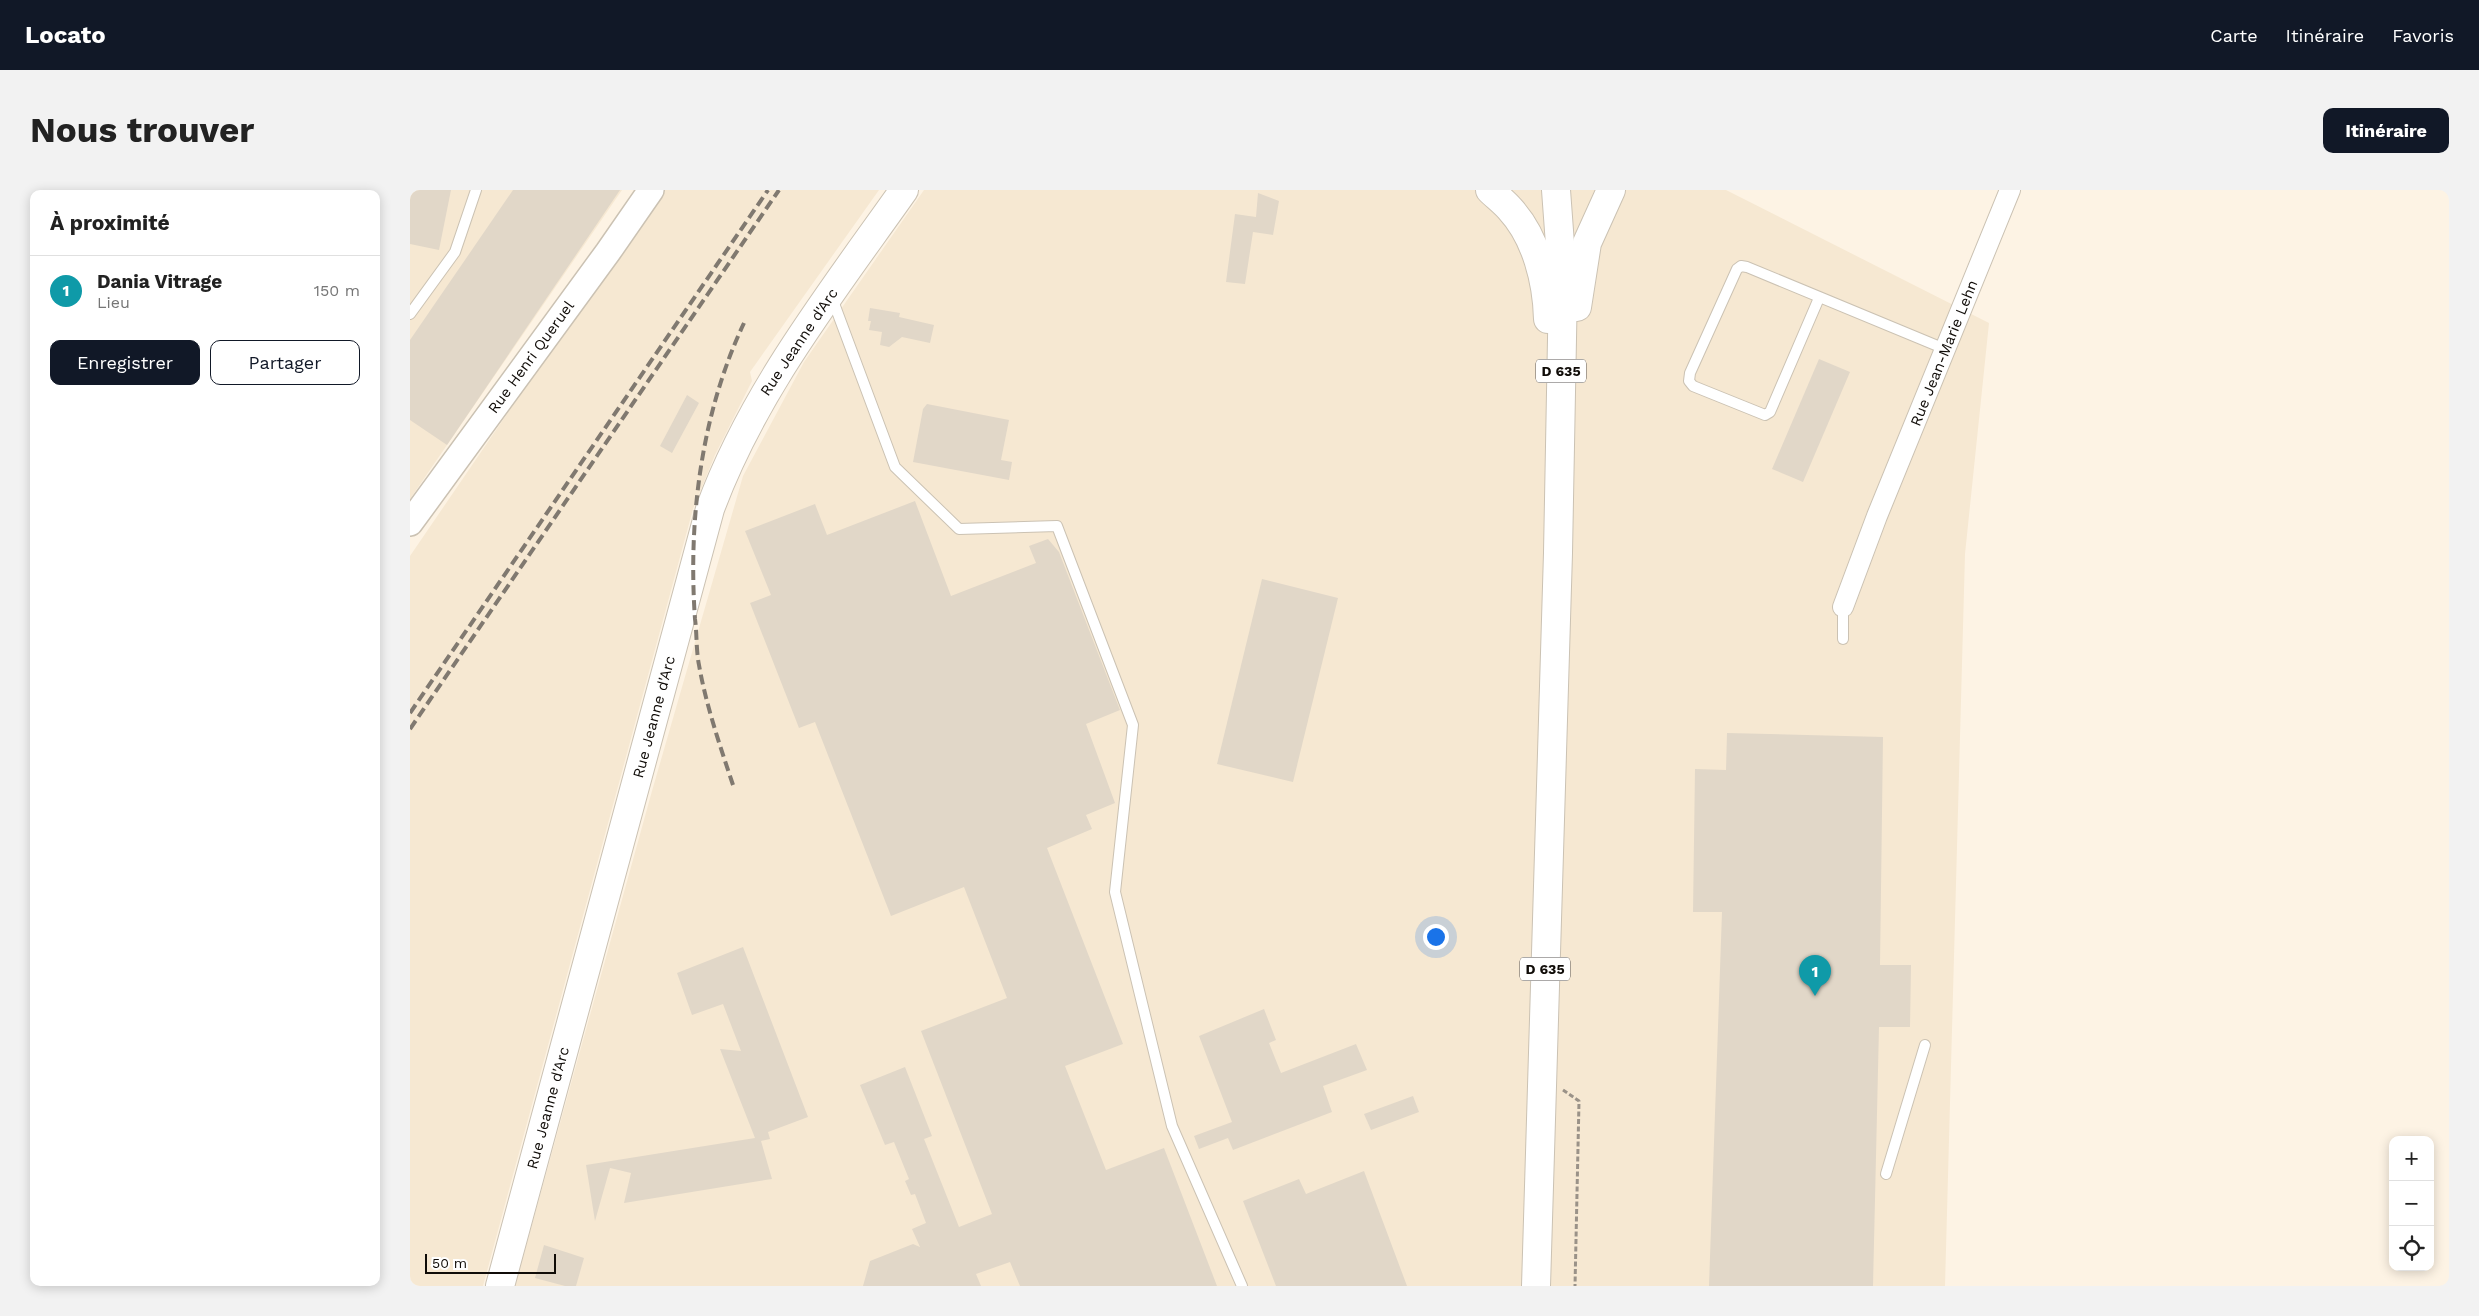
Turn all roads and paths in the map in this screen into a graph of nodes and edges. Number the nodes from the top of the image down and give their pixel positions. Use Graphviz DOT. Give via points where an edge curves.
graph roads {
  1 [pos="476,190"];
  2 [pos="651,190"];
  3 [pos="904,190"];
  4 [pos="1490,190"];
  5 [pos="1556,190"];
  6 [pos="1611,190"];
  7 [pos="2010,190"];
  8 [pos="830,295"];
  9 [pos="1819,298"];
  10 [pos="410,314"];
  11 [pos="1945,349"];
  12 [pos="410,523"];
  13 [pos="1558,553"];
  14 [pos="1843,603"];
  15 [pos="1843,639"];
  16 [pos="1555,653"];
  17 [pos="1925,1045"];
  18 [pos="1542,1076"];
  19 [pos="1886,1174"];
  20 [pos="500,1286"];
  21 [pos="1242,1286"];
  22 [pos="1536,1286"];
  23 [pos="1575,1286"];
  1 -- 10 [label="lane" via="455,252"];
  2 -- 12 [label="street, Rue Henri Queruel"];
  3 -- 8 [label="main road, Rue Jeanne d'Arc"];
  4 -- 16 [label="main road" via="1526,231 1545,286"];
  5 -- 13 [label="main road, D 635" via="1563,285"];
  6 -- 13 [label="main road" via="1587,243 1580,275"];
  7 -- 11 [label="street, Rue Jean-Marie Lehn"];
  8 -- 20 [label="main road, Rue Jeanne d'Arc" via="758,404 723,473 710,509"];
  8 -- 21 [label="lane" via="896,467 959,529 1057,526 1134,725 1115,892 1172,1126"];
  9 -- 9 [label="lane" via="1741,266 1690,372 1689,381 1764,415 1770,412"];
  9 -- 11 [label="lane"];
  11 -- 14 [label="street, Rue Jean-Marie Lehn"];
  13 -- 16 [label="main road, D 635"];
  14 -- 15 [label="lane"];
  16 -- 18 [label="main road, D 635"];
  17 -- 19 [label="lane"];
  18 -- 22 [label="main road, D 635"];
  18 -- 23 [label="path" via="1579,1101"];
}
